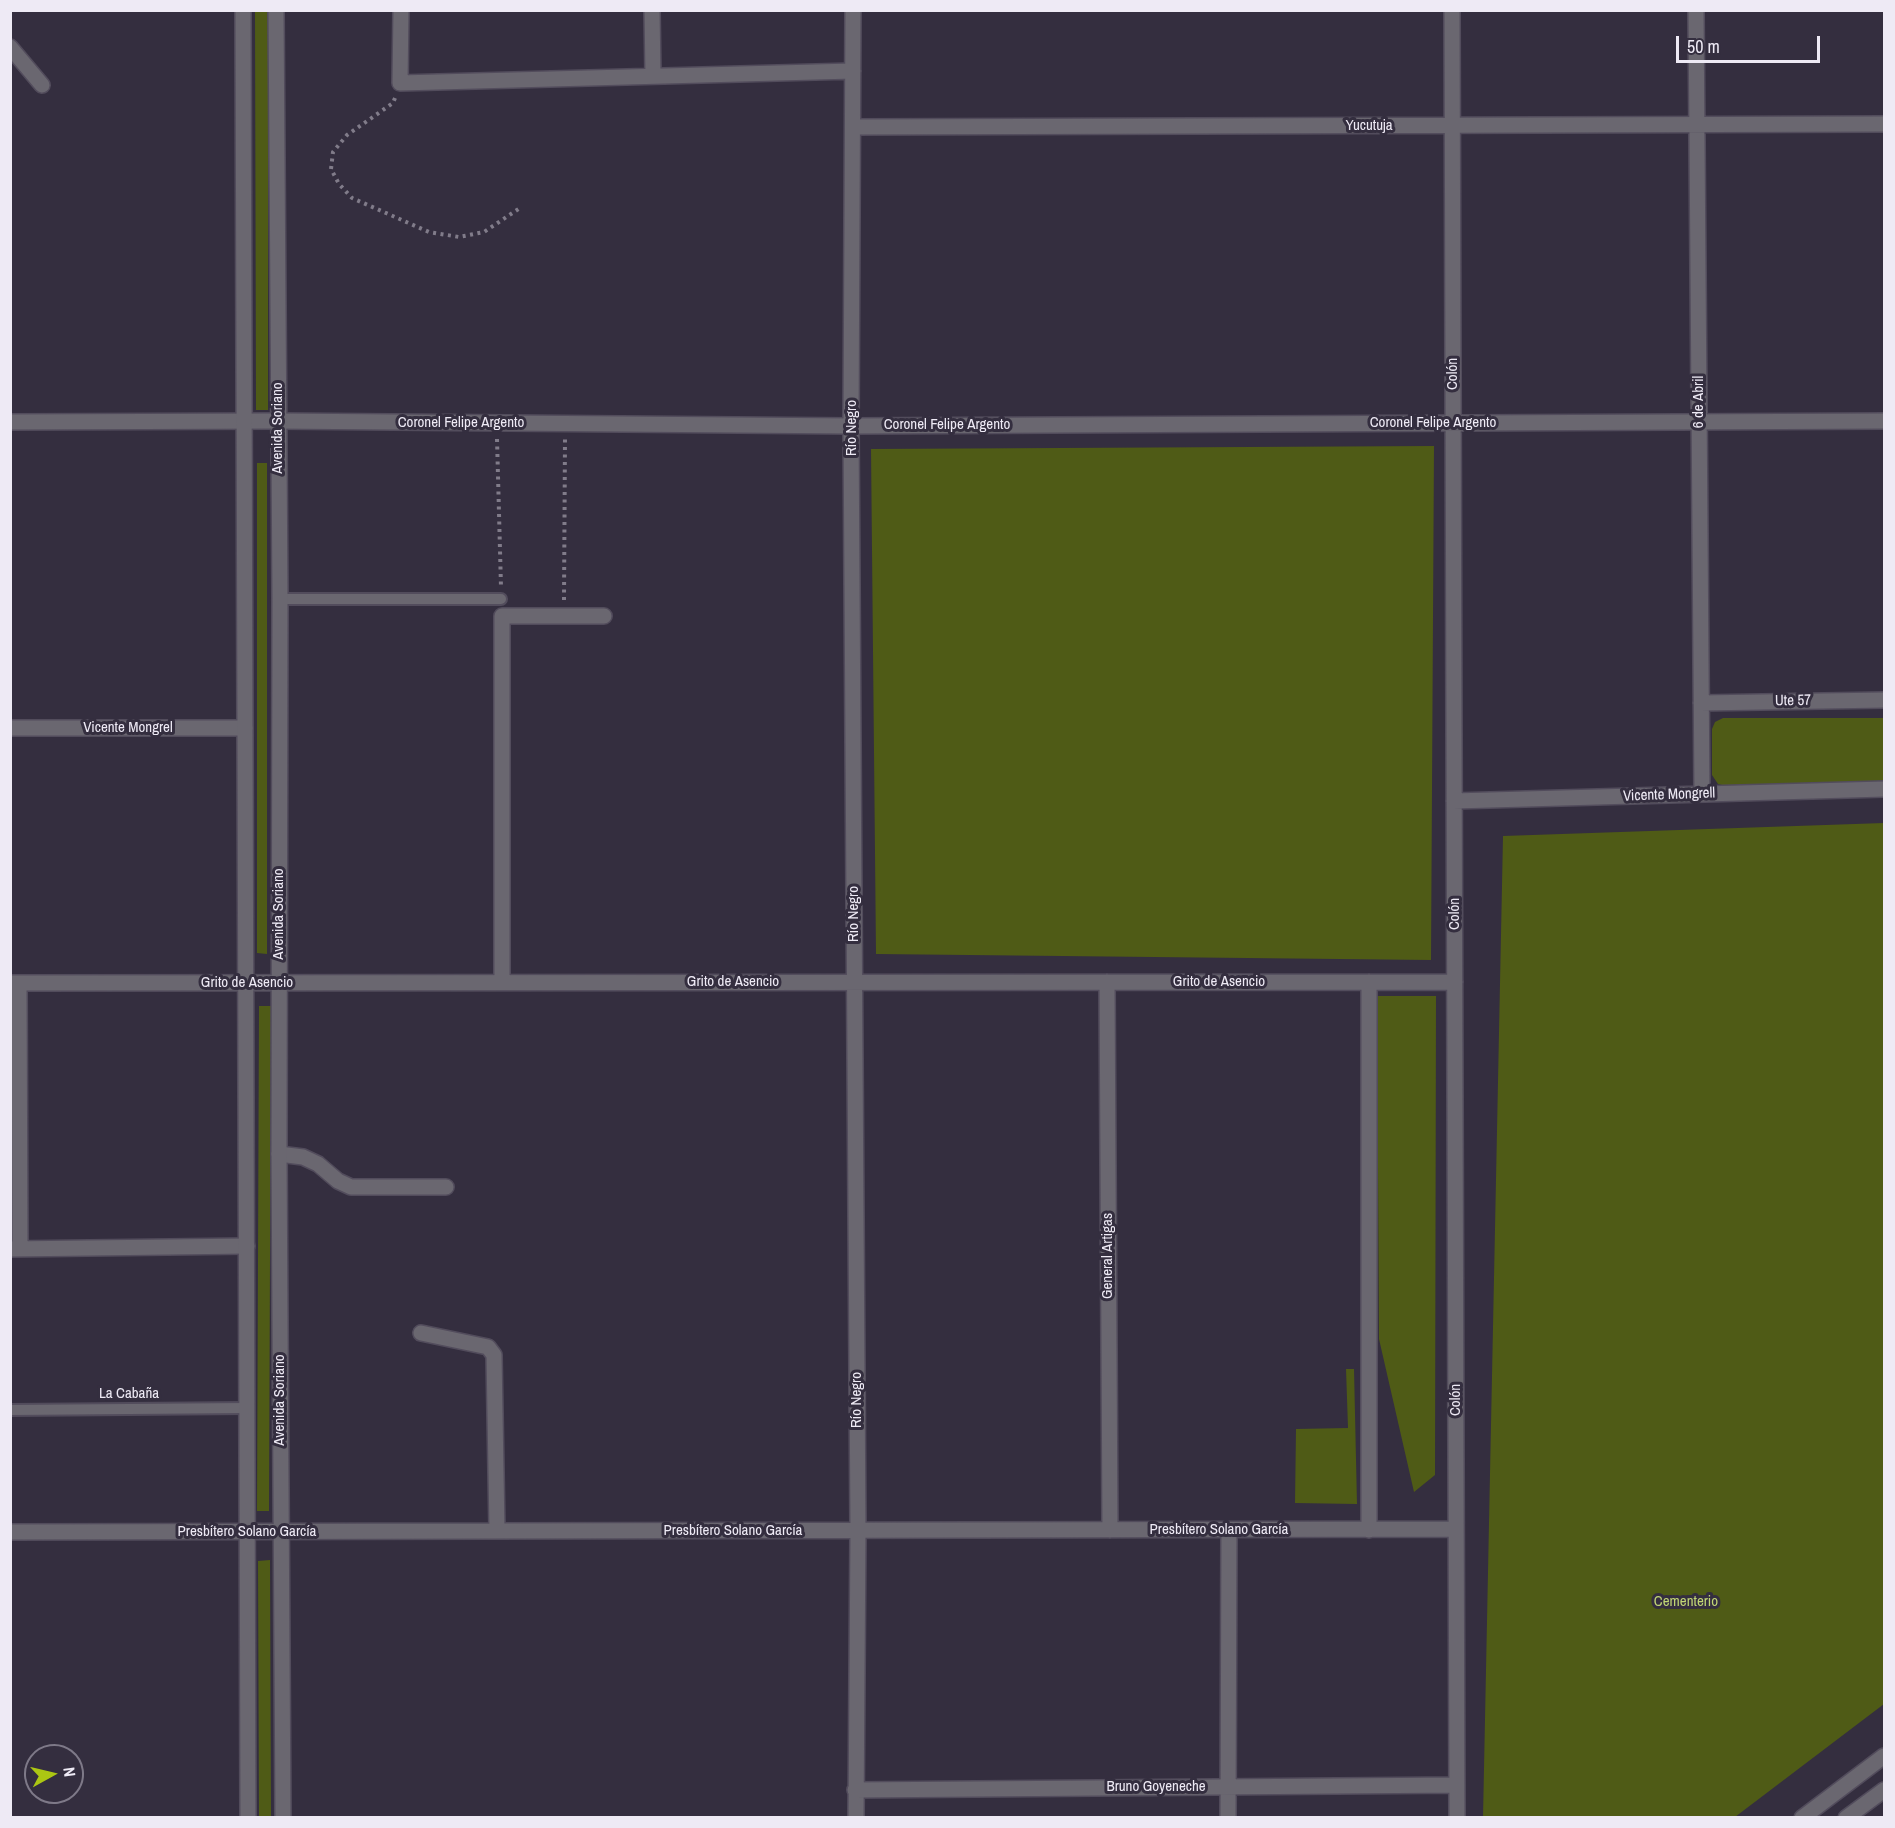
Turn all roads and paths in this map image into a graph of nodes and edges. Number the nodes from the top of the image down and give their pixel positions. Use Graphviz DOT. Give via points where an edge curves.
graph roads {
  1 [pos="243,10"];
  2 [pos="276,10"];
  3 [pos="401,10"];
  4 [pos="652,10"];
  5 [pos="853,10"];
  6 [pos="1452,10"];
  7 [pos="1696,10"];
  8 [pos="10,47"];
  9 [pos="853,70"];
  10 [pos="654,76"];
  11 [pos="400,83"];
  12 [pos="42,85"];
  13 [pos="1884,124"];
  14 [pos="1696,125"];
  15 [pos="1452,126"];
  16 [pos="853,127"];
  17 [pos="519,208"];
  18 [pos="278,421"];
  19 [pos="1884,421"];
  20 [pos="10,422"];
  21 [pos="1453,422"];
  22 [pos="245,423"];
  23 [pos="496,423"];
  24 [pos="565,423"];
  25 [pos="1699,423"];
  26 [pos="851,426"];
  27 [pos="280,599"];
  28 [pos="501,599"];
  29 [pos="564,616"];
  30 [pos="604,616"];
  31 [pos="1884,700"];
  32 [pos="1701,703"];
  33 [pos="10,728"];
  34 [pos="245,728"];
  35 [pos="1884,789"];
  36 [pos="1702,794"];
  37 [pos="1454,801"];
  38 [pos="502,982"];
  39 [pos="855,982"];
  40 [pos="1107,982"];
  41 [pos="1369,982"];
  42 [pos="1455,982"];
  43 [pos="15,983"];
  44 [pos="245,983"];
  45 [pos="278,983"];
  46 [pos="279,1154"];
  47 [pos="446,1187"];
  48 [pos="247,1246"];
  49 [pos="15,1249"];
  50 [pos="421,1333"];
  51 [pos="248,1408"];
  52 [pos="10,1410"];
  53 [pos="1456,1529"];
  54 [pos="858,1530"];
  55 [pos="1110,1530"];
  56 [pos="1229,1530"];
  57 [pos="1369,1530"];
  58 [pos="497,1531"];
  59 [pos="10,1532"];
  60 [pos="248,1532"];
  61 [pos="280,1532"];
  62 [pos="1884,1756"];
  63 [pos="1457,1785"];
  64 [pos="1229,1786"];
  65 [pos="855,1790"];
  66 [pos="1884,1790"];
  67 [pos="248,1818"];
  68 [pos="283,1818"];
  69 [pos="856,1818"];
  70 [pos="1228,1818"];
  71 [pos="1457,1818"];
  72 [pos="1802,1818"];
  73 [pos="1846,1818"];
  1 -- 22 [label="street"];
  2 -- 18 [label="street, Avenida Soriano"];
  3 -- 11 [label="street"];
  4 -- 10 [label="street"];
  5 -- 9 [label="street, Río Negro"];
  6 -- 15 [label="street, Colón"];
  7 -- 14 [label="street, 6 de Abril"];
  8 -- 12 [label="street"];
  9 -- 10 [label="street"];
  9 -- 16 [label="street, Río Negro"];
  10 -- 11 [label="street"];
  11 -- 17 [label="path" via="393,104 347,135 333,152 332,169 352,198 429,232 459,237 484,232"];
  13 -- 14 [label="street, Yucutuja"];
  14 -- 15 [label="street, Yucutuja"];
  14 -- 25 [label="street, 6 de Abril"];
  15 -- 16 [label="street, Yucutuja"];
  15 -- 21 [label="street, Colón"];
  16 -- 26 [label="street, Río Negro"];
  18 -- 22 [label="street, Coronel Felipe Argento"];
  18 -- 23 [label="street, Coronel Felipe Argento"];
  18 -- 27 [label="street, Avenida Soriano"];
  19 -- 25 [label="street, Coronel Felipe Argento"];
  20 -- 22 [label="street, Coronel Felipe Argento"];
  21 -- 25 [label="street, Coronel Felipe Argento"];
  21 -- 26 [label="street, Coronel Felipe Argento"];
  21 -- 37 [label="street, Colón"];
  22 -- 34 [label="street"];
  23 -- 24 [label="street, Coronel Felipe Argento"];
  23 -- 28 [label="path"];
  24 -- 26 [label="street, Coronel Felipe Argento"];
  24 -- 29 [label="path"];
  25 -- 32 [label="street, 6 de Abril"];
  26 -- 39 [label="street, Río Negro"];
  27 -- 28 [label="lane"];
  27 -- 45 [label="street, Avenida Soriano"];
  29 -- 30 [label="street"];
  29 -- 38 [label="street" via="502,616"];
  31 -- 32 [label="street, Ute 57"];
  32 -- 36 [label="street, 6 de Abril"];
  33 -- 34 [label="street, Vicente Mongrel"];
  34 -- 44 [label="street"];
  35 -- 36 [label="street, Vicente Mongrell"];
  36 -- 37 [label="street, Vicente Mongrell"];
  37 -- 42 [label="street, Colón"];
  38 -- 39 [label="street, Grito de Asencio"];
  38 -- 45 [label="street, Grito de Asencio"];
  39 -- 40 [label="street, Grito de Asencio"];
  39 -- 54 [label="street, Río Negro"];
  40 -- 41 [label="street, Grito de Asencio"];
  40 -- 55 [label="street, General Artigas"];
  41 -- 42 [label="street, Grito de Asencio"];
  41 -- 57 [label="street"];
  42 -- 53 [label="street, Colón"];
  43 -- 44 [label="street, Grito de Asencio"];
  43 -- 49 [label="street"];
  44 -- 45 [label="street, Grito de Asencio"];
  44 -- 48 [label="street"];
  45 -- 46 [label="street, Avenida Soriano"];
  46 -- 47 [label="street" via="303,1156 351,1187"];
  46 -- 61 [label="street, Avenida Soriano"];
  48 -- 49 [label="street"];
  48 -- 51 [label="street"];
  50 -- 58 [label="street" via="488,1347 494,1355"];
  51 -- 52 [label="lane, La Cabaña"];
  51 -- 60 [label="street"];
  53 -- 57 [label="street, Presbítero Solano García"];
  53 -- 63 [label="street, Colón"];
  54 -- 55 [label="street, Presbítero Solano García"];
  54 -- 58 [label="street, Presbítero Solano García"];
  54 -- 65 [label="street, Río Negro"];
  55 -- 56 [label="street, Presbítero Solano García"];
  56 -- 57 [label="street, Presbítero Solano García"];
  56 -- 64 [label="street"];
  58 -- 61 [label="street, Presbítero Solano García"];
  59 -- 60 [label="street, Presbítero Solano García"];
  60 -- 61 [label="street, Presbítero Solano García"];
  60 -- 67 [label="street"];
  61 -- 68 [label="street, Avenida Soriano"];
  62 -- 72 [label="street"];
  63 -- 64 [label="street, Bruno Goyeneche"];
  63 -- 71 [label="street, Colón"];
  64 -- 65 [label="street, Bruno Goyeneche"];
  64 -- 70 [label="street"];
  65 -- 69 [label="street, Río Negro"];
  66 -- 73 [label="street"];
}
